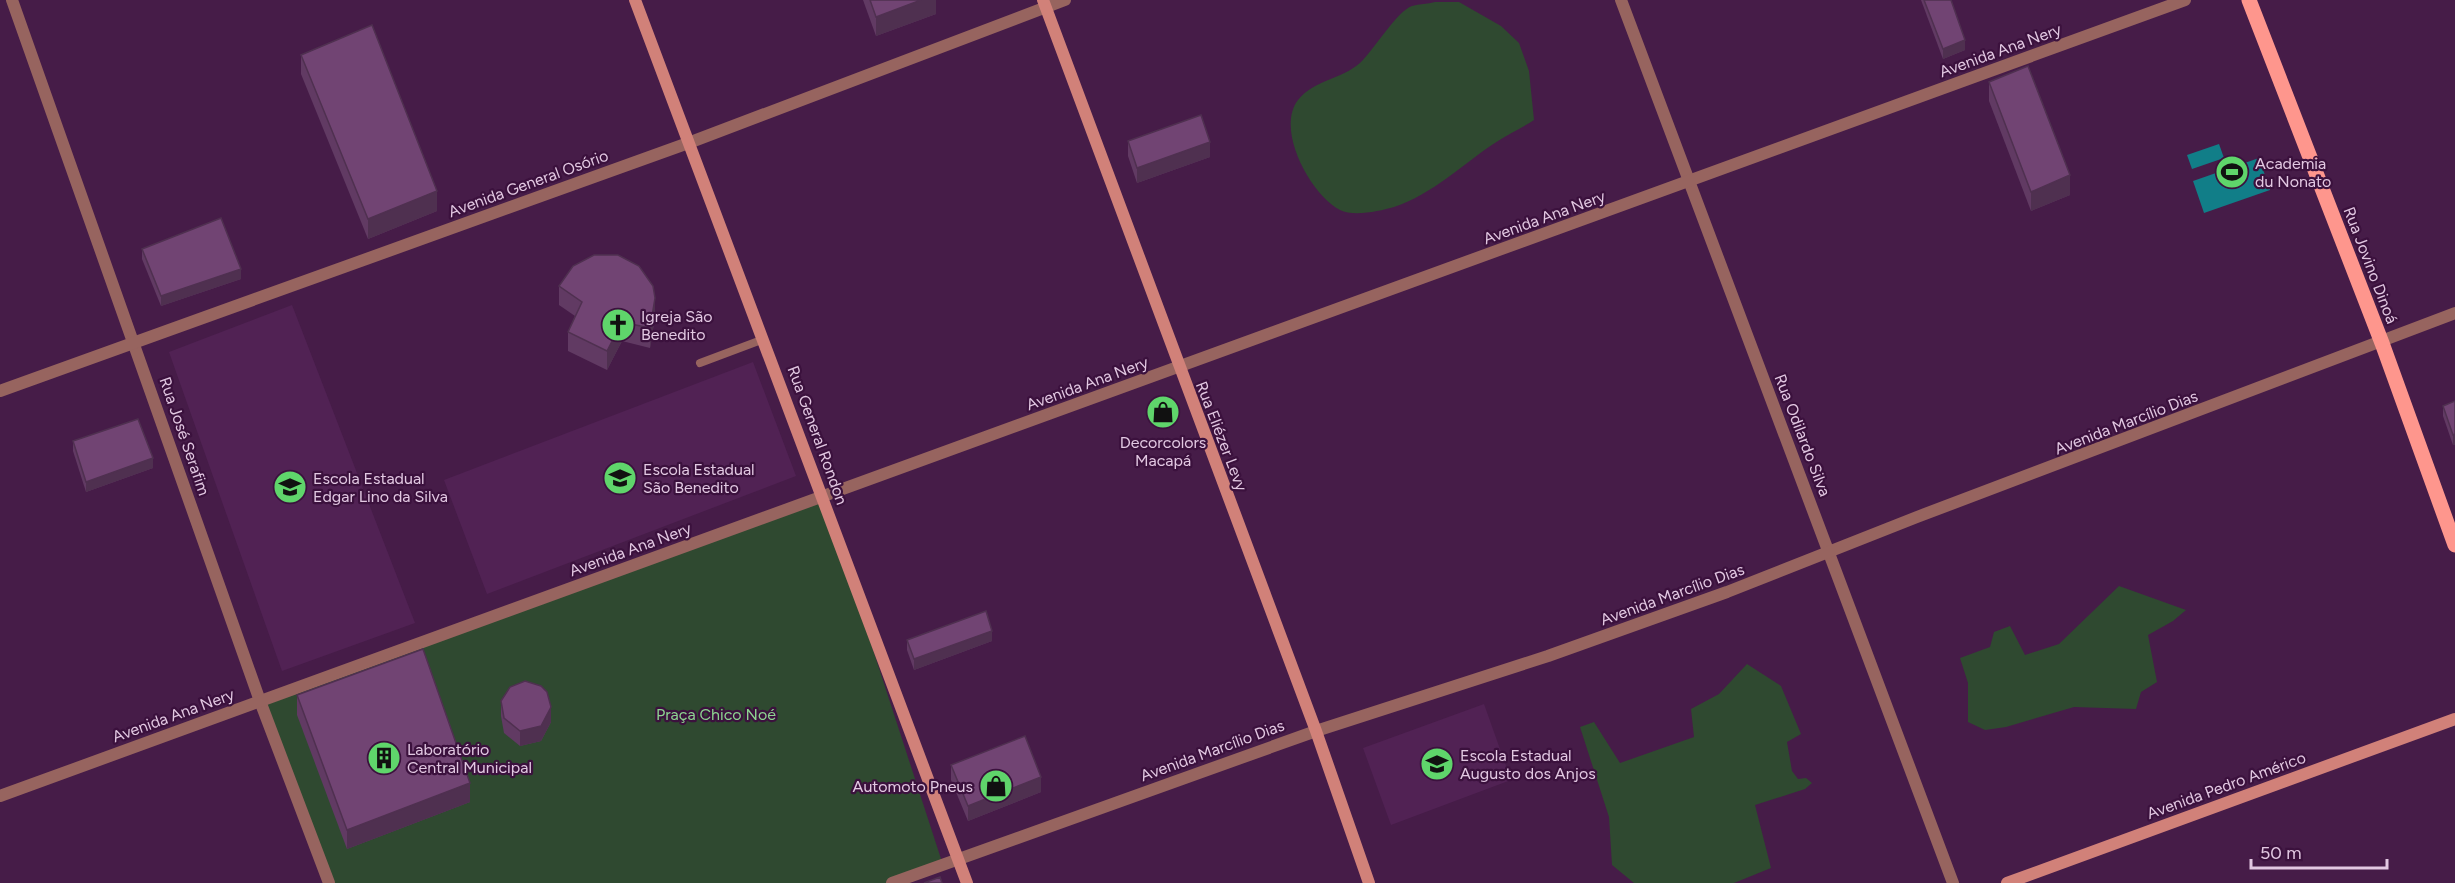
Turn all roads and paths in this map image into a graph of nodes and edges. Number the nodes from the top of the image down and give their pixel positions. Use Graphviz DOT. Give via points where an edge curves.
graph roads {
  1 [pos="12,0"];
  2 [pos="635,0"];
  3 [pos="1065,0"];
  4 [pos="1621,0"];
  5 [pos="2185,0"];
  6 [pos="2249,0"];
  7 [pos="1044,3"];
  8 [pos="691,142"];
  9 [pos="1687,182"];
  10 [pos="2455,313"];
  11 [pos="764,339"];
  12 [pos="134,342"];
  13 [pos="2382,343"];
  14 [pos="700,363"];
  15 [pos="1179,368"];
  16 [pos="0,391"];
  17 [pos="823,496"];
  18 [pos="2451,522"];
  19 [pos="2455,545"];
  20 [pos="1831,552"];
  21 [pos="260,701"];
  22 [pos="2455,719"];
  23 [pos="1316,730"];
  24 [pos="0,796"];
  25 [pos="958,858"];
  26 [pos="329,883"];
  27 [pos="892,883"];
  28 [pos="967,883"];
  29 [pos="1369,883"];
  30 [pos="1953,883"];
  31 [pos="2007,883"];
  1 -- 12 [label="street, Rua José Serafim"];
  2 -- 8 [label="main road, Rua General Rondon"];
  3 -- 7 [label="street, Avenida General Osório"];
  4 -- 9 [label="street, Rua Odilardo Silva"];
  5 -- 9 [label="street, Avenida Ana Nery"];
  6 -- 13 [label="main road, Rua Jovino Dinoá"];
  7 -- 8 [label="street, Avenida General Osório"];
  7 -- 15 [label="main road, Rua Eliézer Levy"];
  8 -- 11 [label="main road, Rua General Rondon"];
  8 -- 12 [label="street, Avenida General Osório"];
  9 -- 15 [label="street, Avenida Ana Nery"];
  9 -- 20 [label="street, Rua Odilardo Silva"];
  10 -- 13 [label="street, Avenida Marcílio Dias"];
  11 -- 14 [label="lane"];
  11 -- 17 [label="main road, Rua General Rondon"];
  12 -- 16 [label="street, Avenida General Osório"];
  12 -- 21 [label="street, Rua José Serafim"];
  13 -- 18 [label="main road, Rua Jovino Dinoá"];
  13 -- 20 [label="street, Avenida Marcílio Dias"];
  15 -- 17 [label="street, Avenida Ana Nery"];
  15 -- 23 [label="main road, Rua Eliézer Levy"];
  17 -- 21 [label="street, Avenida Ana Nery"];
  17 -- 25 [label="main road, Rua General Rondon"];
  18 -- 19 [label="main road, Rua Jovino Dinoá"];
  20 -- 23 [label="street, Avenida Marcílio Dias" via="1548,656"];
  20 -- 30 [label="street, Rua Odilardo Silva"];
  21 -- 24 [label="street, Avenida Ana Nery"];
  21 -- 26 [label="street, Rua José Serafim"];
  22 -- 31 [label="main road, Avenida Pedro Américo"];
  23 -- 25 [label="street, Avenida Marcílio Dias"];
  23 -- 29 [label="main road, Rua Eliézer Levy"];
  25 -- 27 [label="street, Avenida Marcílio Dias"];
  25 -- 28 [label="main road, Rua General Rondon"];
}
